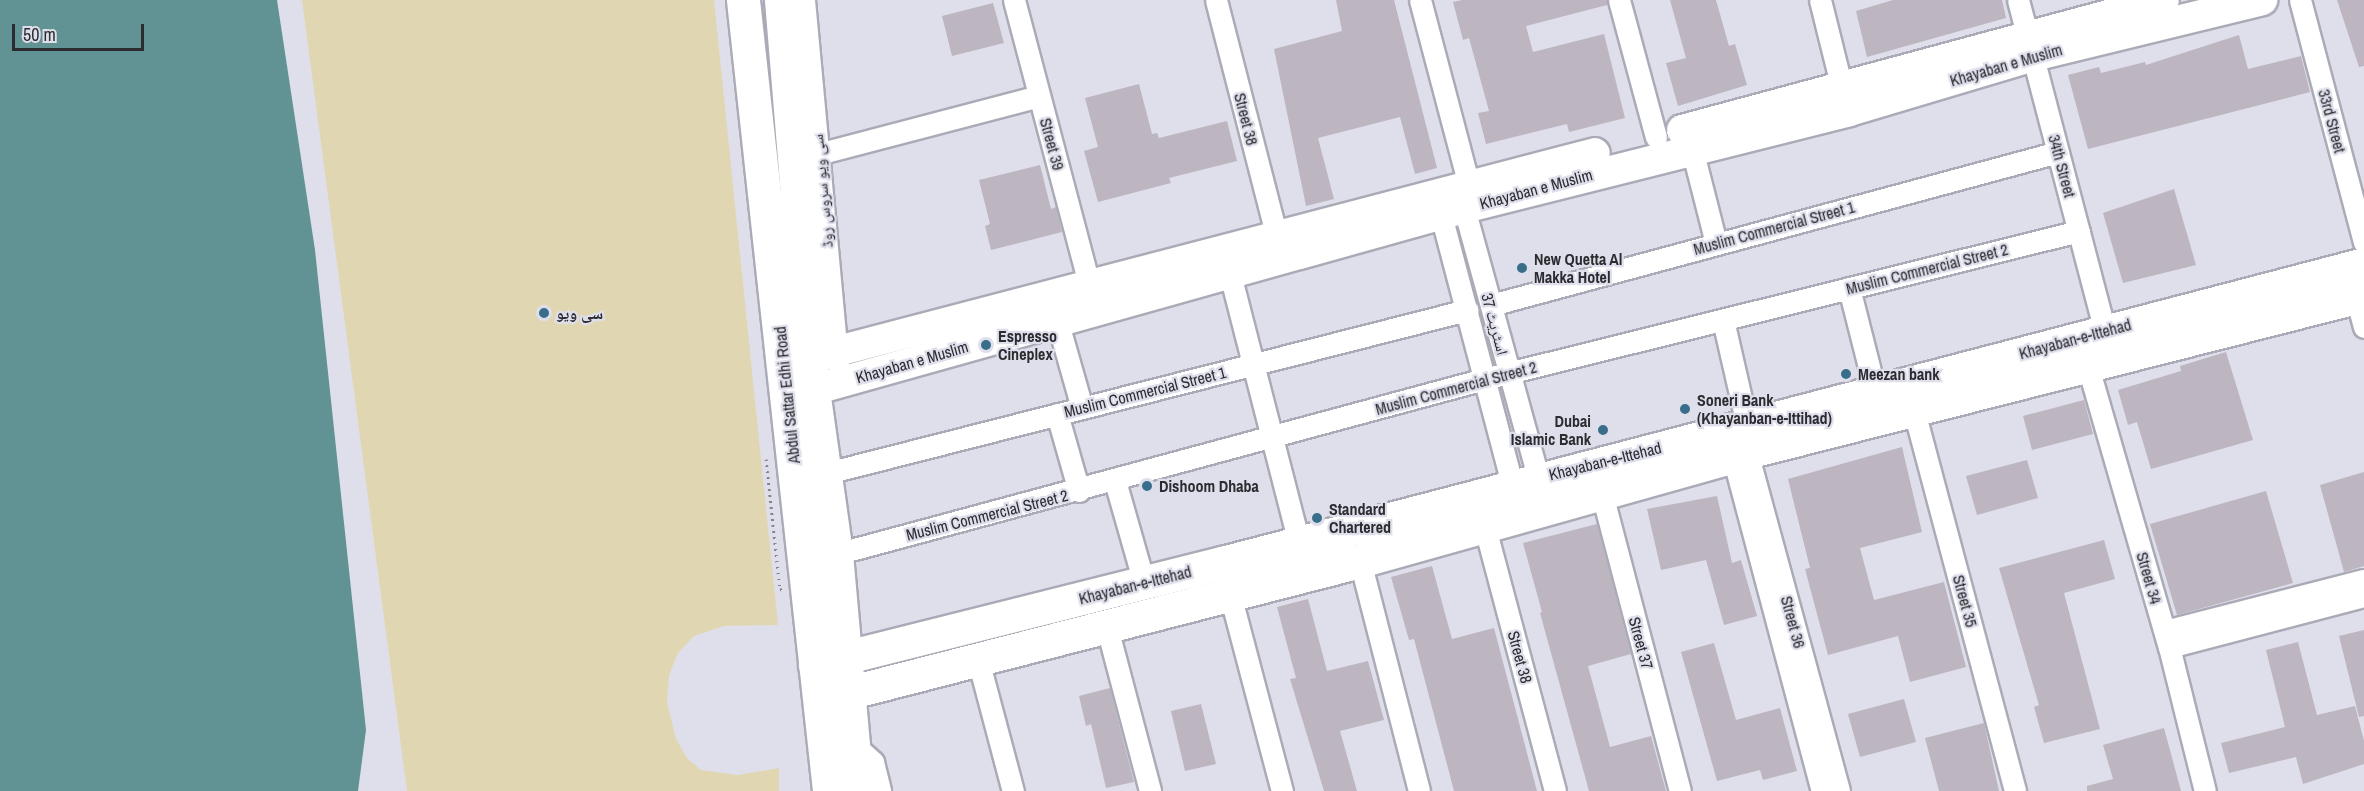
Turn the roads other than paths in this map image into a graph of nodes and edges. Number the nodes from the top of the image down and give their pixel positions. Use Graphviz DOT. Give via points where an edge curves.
graph roads {
  1 [pos="743,0"];
  2 [pos="781,0"];
  3 [pos="804,0"];
  4 [pos="1014,0"];
  5 [pos="1216,0"];
  6 [pos="1420,0"];
  7 [pos="1619,0"];
  8 [pos="1820,0"];
  9 [pos="2018,0"];
  10 [pos="2262,0"];
  11 [pos="2300,0"];
  12 [pos="2170,7"];
  13 [pos="2030,46"];
  14 [pos="1842,88"];
  15 [pos="1039,96"];
  16 [pos="1771,118"];
  17 [pos="1656,137"];
  18 [pos="1692,148"];
  19 [pos="2058,152"];
  20 [pos="818,154"];
  21 [pos="1553,175"];
  22 [pos="1458,203"];
  23 [pos="2079,231"];
  24 [pos="1334,233"];
  25 [pos="1277,237"];
  26 [pos="1716,243"];
  27 [pos="2364,243"];
  28 [pos="2364,264"];
  29 [pos="1230,274"];
  30 [pos="1090,287"];
  31 [pos="1849,288"];
  32 [pos="1491,305"];
  33 [pos="2361,306"];
  34 [pos="1467,310"];
  35 [pos="1057,320"];
  36 [pos="1723,320"];
  37 [pos="2105,332"];
  38 [pos="824,355"];
  39 [pos="1251,365"];
  40 [pos="2088,367"];
  41 [pos="1508,374"];
  42 [pos="1484,379"];
  43 [pos="827,386"];
  44 [pos="1875,392"];
  45 [pos="1082,408"];
  46 [pos="1914,411"];
  47 [pos="1057,414"];
  48 [pos="1271,438"];
  49 [pos="1742,445"];
  50 [pos="823,474"];
  51 [pos="1115,481"];
  52 [pos="1079,491"];
  53 [pos="1602,494"];
  54 [pos="1529,497"];
  55 [pos="1484,524"];
  56 [pos="1299,543"];
  57 [pos="836,554"];
  58 [pos="1360,561"];
  59 [pos="1226,578"];
  60 [pos="2364,579"];
  61 [pos="1144,583"];
  62 [pos="2364,596"];
  63 [pos="1106,624"];
  64 [pos="2167,639"];
  65 [pos="977,656"];
  66 [pos="831,662"];
  67 [pos="833,697"];
  68 [pos="851,742"];
  69 [pos="829,791"];
  70 [pos="857,791"];
  71 [pos="880,791"];
  72 [pos="1013,791"];
  73 [pos="1150,791"];
  74 [pos="1282,791"];
  75 [pos="1419,791"];
  76 [pos="1555,791"];
  77 [pos="1680,791"];
  78 [pos="1822,791"];
  79 [pos="1839,791"];
  80 [pos="2015,791"];
  81 [pos="2205,791"];
  1 -- 66 [label="main road, Abdul Sattar Edhi Road"];
  2 -- 38 [label="main road, Abdul Sattar Edhi Road"];
  3 -- 20 [label="street, سی ویو سروس روڈ"];
  4 -- 15 [label="street, Street 39"];
  5 -- 25 [label="street, Street 38"];
  6 -- 22 [label="street"];
  7 -- 17 [label="street"];
  8 -- 14 [label="street"];
  9 -- 13 [label="street, 34th Street"];
  10 -- 12 [label="street, Khayaban e Muslim"];
  11 -- 27 [label="street, 33rd Street"];
  12 -- 13 [label="street, Khayaban e Muslim"];
  13 -- 14 [label="street, Khayaban e Muslim"];
  13 -- 16 [label="street, Khayaban e Muslim"];
  13 -- 19 [label="street, 34th Street"];
  14 -- 16 [label="street, Khayaban e Muslim"];
  15 -- 20 [label="street"];
  15 -- 30 [label="street, Street 39"];
  16 -- 17 [label="street, Khayaban e Muslim"];
  16 -- 18 [label="street, Khayaban e Muslim"];
  17 -- 21 [label="street, Khayaban e Muslim"];
  18 -- 21 [label="street, Khayaban e Muslim"];
  18 -- 26 [label="street"];
  19 -- 23 [label="street, 34th Street"];
  19 -- 26 [label="street, Muslim Commercial Street 1"];
  20 -- 38 [label="street, سی ویو سروس روڈ"];
  21 -- 22 [label="street, Khayaban e Muslim"];
  22 -- 24 [label="street, Khayaban e Muslim"];
  22 -- 24 [label="street, Khayaban e Muslim"];
  22 -- 32 [label="street, اسٹریٹ 37"];
  22 -- 34 [label="street"];
  23 -- 31 [label="street, Muslim Commercial Street 2"];
  23 -- 37 [label="street, 34th Street"];
  24 -- 25 [label="street, Khayaban e Muslim"];
  24 -- 29 [label="street, Khayaban e Muslim"];
  25 -- 30 [label="street, Khayaban e Muslim"];
  26 -- 32 [label="street, Muslim Commercial Street 1"];
  28 -- 37 [label="main road, Khayaban-e-Ittehad"];
  29 -- 35 [label="street, Khayaban e Muslim"];
  29 -- 39 [label="street"];
  30 -- 38 [label="street, Khayaban e Muslim"];
  31 -- 36 [label="street, Muslim Commercial Street 2"];
  31 -- 44 [label="street"];
  32 -- 41 [label="street, اسٹریٹ 37"];
  33 -- 40 [label="main road, Khayaban-e-Ittehad"];
  34 -- 39 [label="street, Muslim Commercial Street 1"];
  34 -- 42 [label="street"];
  35 -- 43 [label="street, Khayaban e Muslim"];
  35 -- 45 [label="street"];
  36 -- 41 [label="street, Muslim Commercial Street 2"];
  36 -- 49 [label="street"];
  37 -- 44 [label="main road, Khayaban-e-Ittehad"];
  38 -- 43 [label="main road, Abdul Sattar Edhi Road"];
  39 -- 45 [label="street, Muslim Commercial Street 1"];
  39 -- 48 [label="street"];
  40 -- 46 [label="main road, Khayaban-e-Ittehad"];
  40 -- 64 [label="street, Street 34"];
  41 -- 42 [label="street, Muslim Commercial Street 2"];
  41 -- 54 [label="street, اسٹریٹ 37"];
  42 -- 48 [label="street, Muslim Commercial Street 2"];
  42 -- 54 [label="street"];
  43 -- 50 [label="main road, Abdul Sattar Edhi Road"];
  44 -- 49 [label="main road, Khayaban-e-Ittehad"];
  45 -- 47 [label="street, Muslim Commercial Street 1"];
  46 -- 49 [label="main road, Khayaban-e-Ittehad"];
  46 -- 80 [label="street, Street 35"];
  47 -- 50 [label="street, Muslim Commercial Street 1"];
  47 -- 52 [label="street"];
  48 -- 51 [label="street, Muslim Commercial Street 2"];
  48 -- 56 [label="street"];
  49 -- 53 [label="main road, Khayaban-e-Ittehad"];
  49 -- 54 [label="main road, Khayaban-e-Ittehad"];
  49 -- 78 [label="street, Street 36"];
  49 -- 79 [label="street, Street 36"];
  50 -- 57 [label="main road, Abdul Sattar Edhi Road"];
  51 -- 52 [label="street, Muslim Commercial Street 2"];
  51 -- 61 [label="street"];
  52 -- 57 [label="street, Muslim Commercial Street 2"];
  53 -- 54 [label="main road, Khayaban-e-Ittehad"];
  53 -- 77 [label="street, Street 37"];
  54 -- 55 [label="main road, Khayaban-e-Ittehad"];
  54 -- 56 [label="main road, Khayaban-e-Ittehad"];
  55 -- 58 [label="main road, Khayaban-e-Ittehad"];
  55 -- 76 [label="street, Street 38"];
  56 -- 59 [label="main road, Khayaban-e-Ittehad"];
  57 -- 66 [label="main road, Abdul Sattar Edhi Road"];
  58 -- 59 [label="main road, Khayaban-e-Ittehad"];
  58 -- 75 [label="street"];
  59 -- 61 [label="main road, Khayaban-e-Ittehad"];
  59 -- 63 [label="main road, Khayaban-e-Ittehad"];
  59 -- 74 [label="street"];
  60 -- 64 [label="street"];
  61 -- 66 [label="main road, Khayaban-e-Ittehad"];
  62 -- 64 [label="street"];
  63 -- 65 [label="main road, Khayaban-e-Ittehad"];
  63 -- 73 [label="street"];
  64 -- 81 [label="street, Street 34"];
  65 -- 67 [label="main road, Khayaban-e-Ittehad"];
  65 -- 72 [label="street"];
  66 -- 67 [label="main road, Abdul Sattar Edhi Road"];
  67 -- 68 [label="main road, Abdul Sattar Edhi Road"];
  67 -- 69 [label="main road, Abdul Sattar Edhi Road"];
  68 -- 70 [label="main road, Abdul Sattar Edhi Road"];
  68 -- 71 [label="street" via="873,762"];
}
